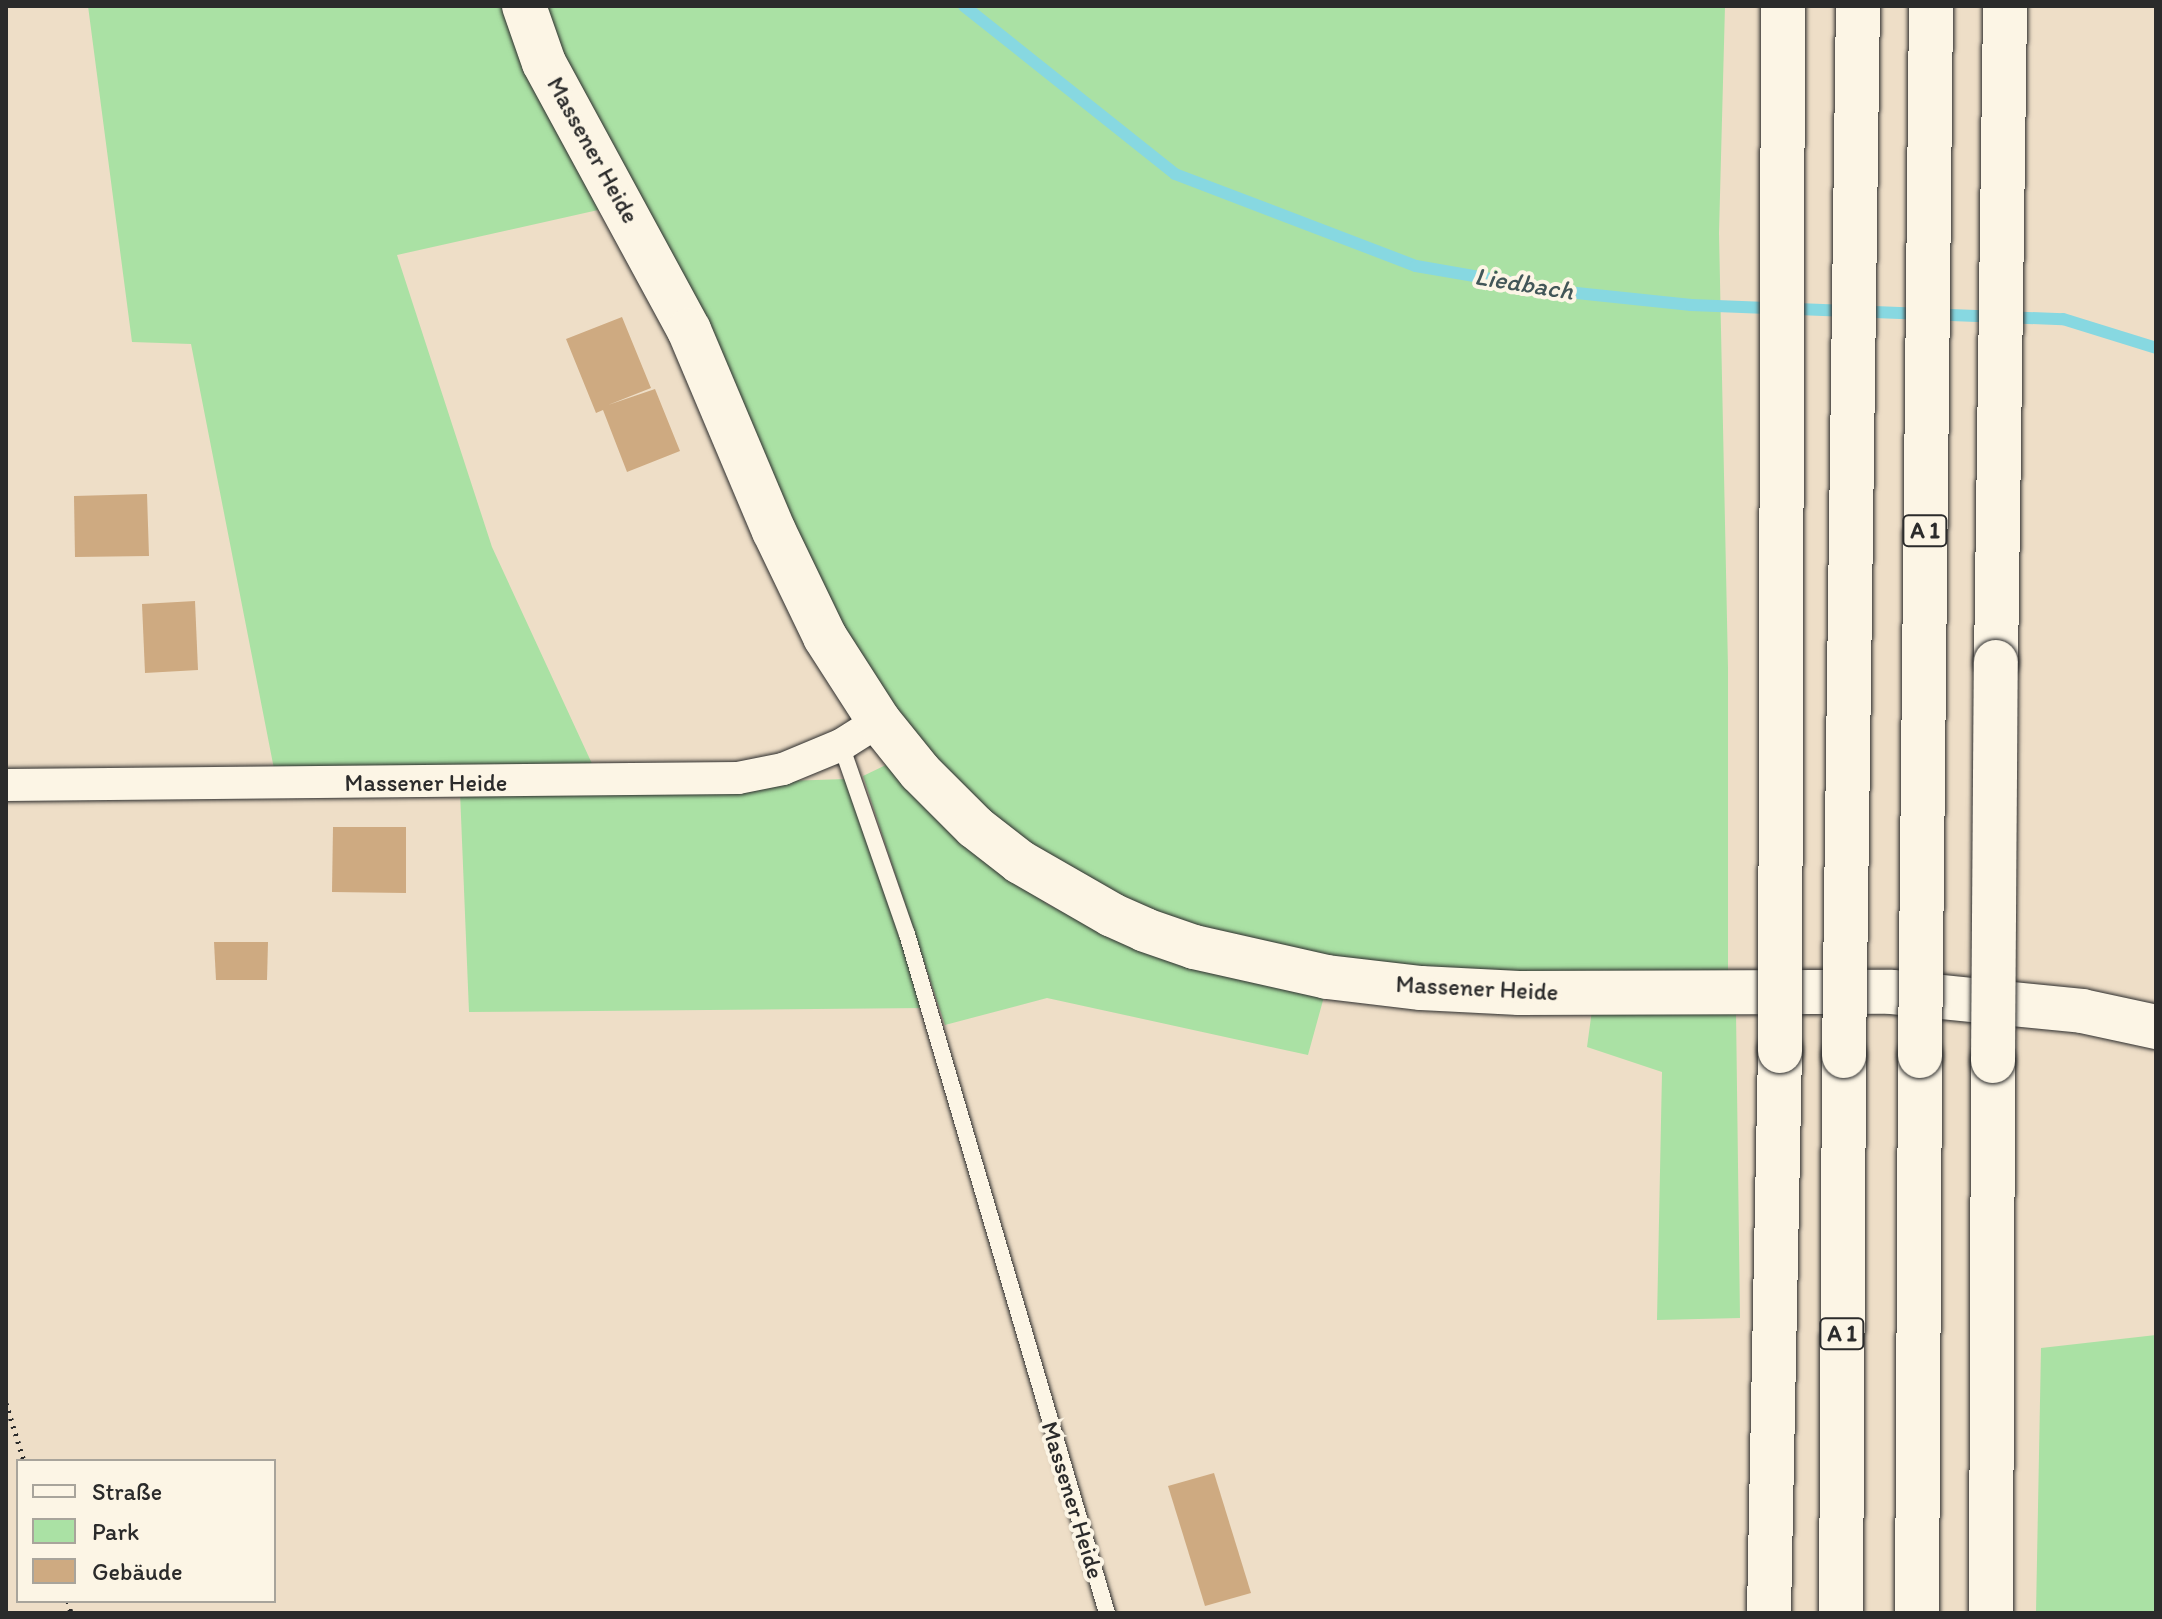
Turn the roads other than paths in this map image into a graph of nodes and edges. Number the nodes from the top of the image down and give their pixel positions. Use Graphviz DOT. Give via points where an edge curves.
graph roads {
  1 [pos="524,6"];
  2 [pos="1783,6"];
  3 [pos="1858,6"];
  4 [pos="1931,6"];
  5 [pos="2005,6"];
  6 [pos="879,721"];
  7 [pos="841,745"];
  8 [pos="6,785"];
  9 [pos="2156,1027"];
  10 [pos="1107,1613"];
  11 [pos="1769,1613"];
  12 [pos="1841,1613"];
  13 [pos="1917,1613"];
  14 [pos="1991,1613"];
  1 -- 6 [label="main road, Massener Heide" via="544,63 689,330 813,613"];
  2 -- 11 [label="main road, bridge" via="1780,1051"];
  3 -- 12 [label="main road, A 1, bridge"];
  4 -- 13 [label="main road, A 1, bridge"];
  5 -- 14 [label="main road, bridge"];
  6 -- 7 [label="street, Massener Heide"];
  6 -- 9 [label="main road, Massener Heide" via="950,802 1020,862 1112,915 1194,947 1327,977 1421,988 1519,993 1892,992 2082,1011"];
  7 -- 8 [label="street, Massener Heide" via="783,769 692,781"];
  7 -- 10 [label="lane, Massener Heide" via="907,934"];
}
